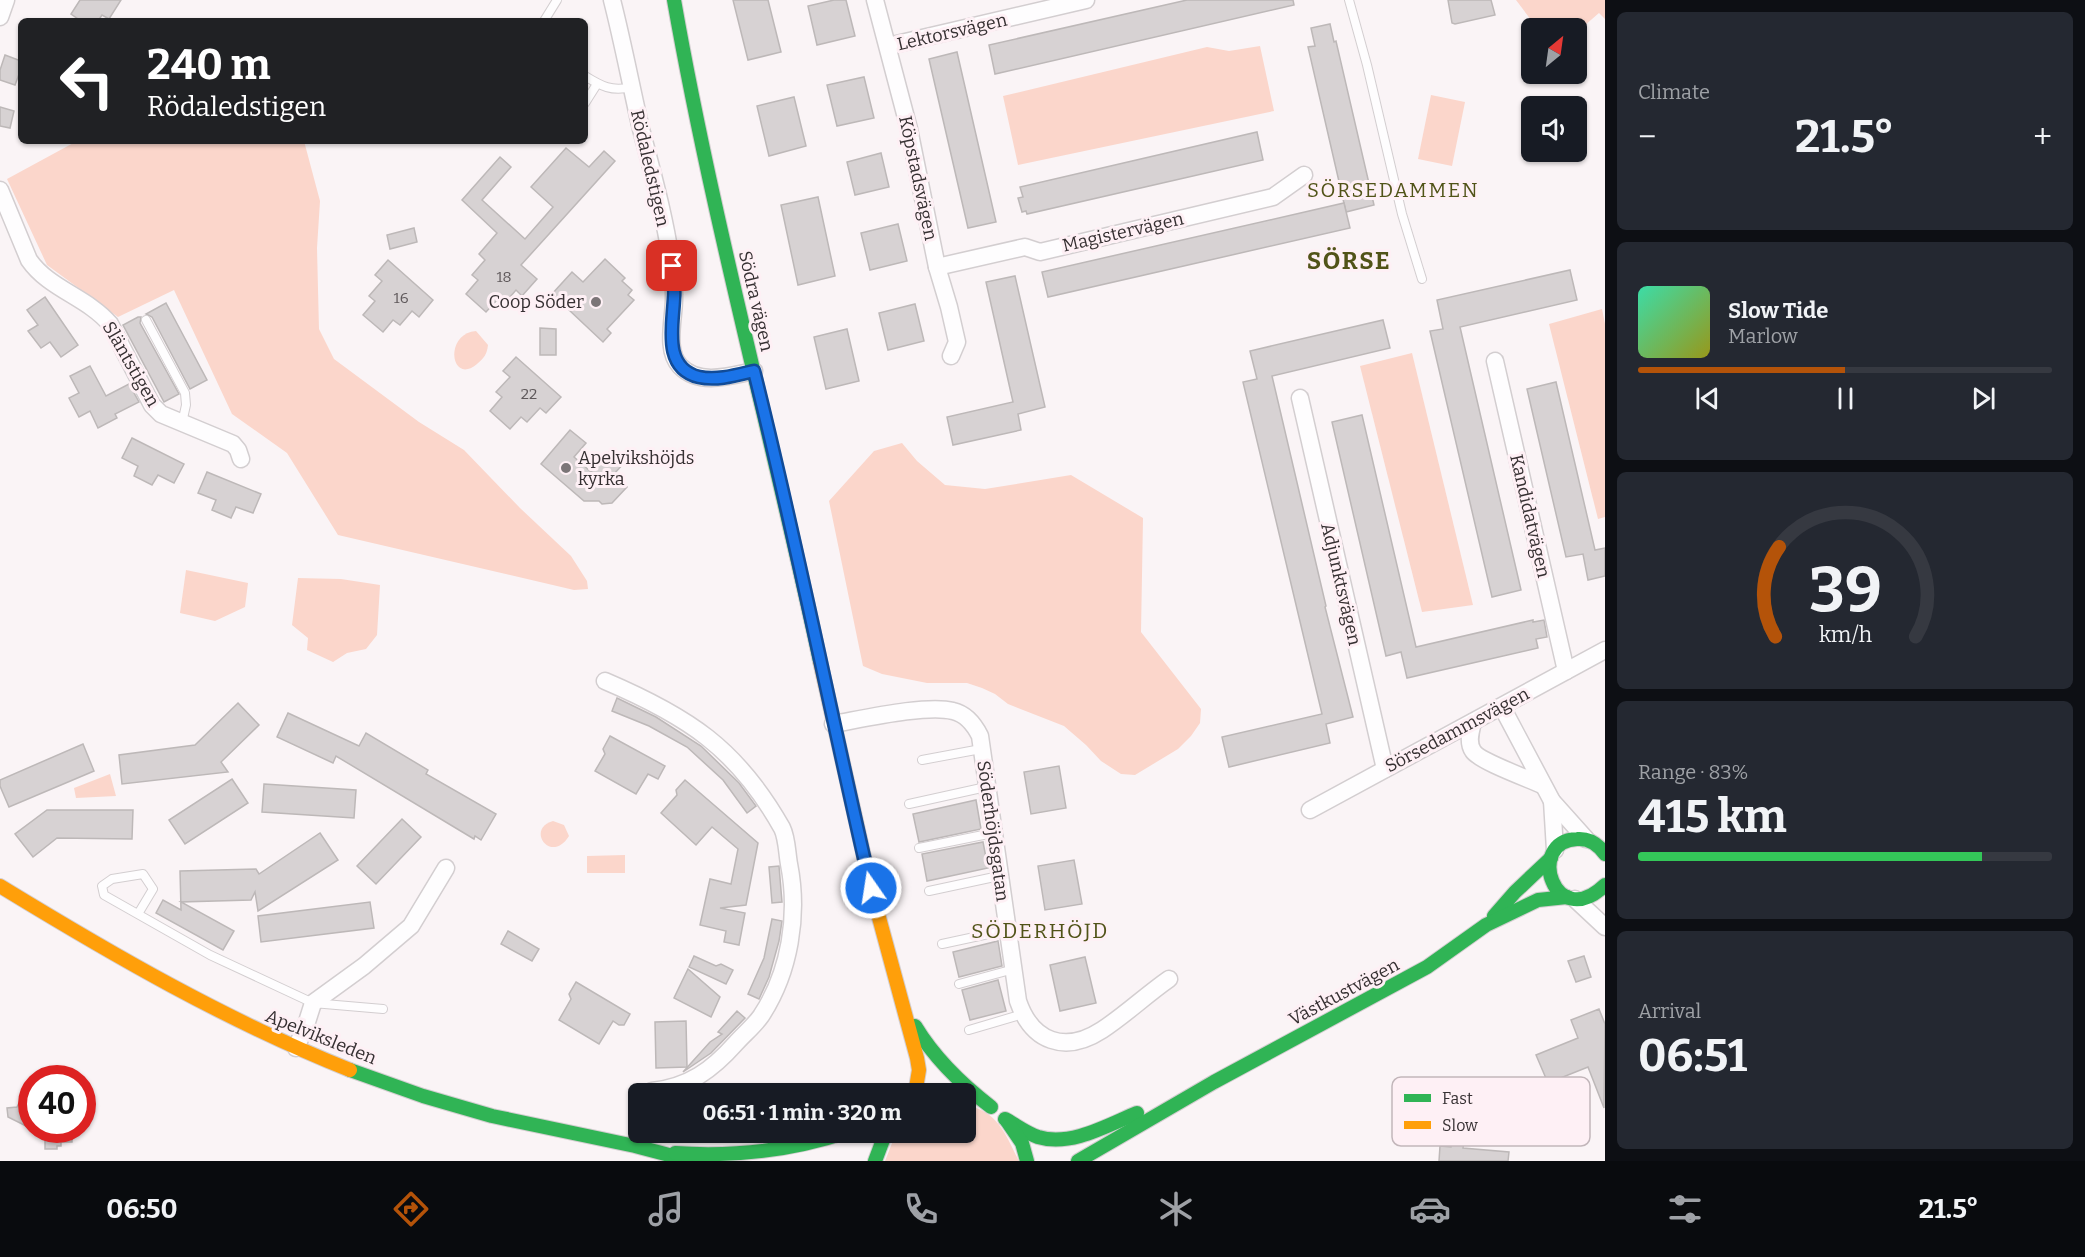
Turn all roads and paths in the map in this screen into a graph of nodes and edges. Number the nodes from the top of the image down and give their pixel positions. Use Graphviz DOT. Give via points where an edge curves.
graph roads {
  1 [pos="6,0"];
  2 [pos="557,0"];
  3 [pos="612,0"];
  4 [pos="875,0"];
  5 [pos="1086,0"];
  6 [pos="1349,0"];
  7 [pos="674,2"];
  8 [pos="0,17"];
  9 [pos="546,18"];
  10 [pos="888,46"];
  11 [pos="588,78"];
  12 [pos="597,84"];
  13 [pos="631,87"];
  14 [pos="588,98"];
  15 [pos="1304,175"];
  16 [pos="0,192"];
  17 [pos="937,267"];
  18 [pos="1422,279"];
  19 [pos="146,320"];
  20 [pos="951,356"];
  21 [pos="1495,362"];
  22 [pos="754,371"];
  23 [pos="1300,398"];
  24 [pos="182,423"];
  25 [pos="241,459"];
  26 [pos="1605,650"];
  27 [pos="1566,671"];
  28 [pos="605,681"];
  29 [pos="1502,707"];
  30 [pos="1473,722"];
  31 [pos="833,724"];
  32 [pos="981,749"];
  33 [pos="922,760"];
  34 [pos="1385,769"];
  35 [pos="1542,784"];
  36 [pos="986,787"];
  37 [pos="1552,801"];
  38 [pos="909,804"];
  39 [pos="1310,810"];
  40 [pos="993,833"];
  41 [pos="1594,842"];
  42 [pos="919,848"];
  43 [pos="1553,854"];
  44 [pos="1605,854"];
  45 [pos="446,868"];
  46 [pos="999,876"];
  47 [pos="0,886"];
  48 [pos="1604,890"];
  49 [pos="929,891"];
  50 [pos="1571,898"];
  51 [pos="138,914"];
  52 [pos="1486,925"];
  53 [pos="1605,927"];
  54 [pos="1007,930"];
  55 [pos="942,944"];
  56 [pos="1014,969"];
  57 [pos="1169,979"];
  58 [pos="959,984"];
  59 [pos="897,988"];
  60 [pos="313,1003"];
  61 [pos="383,1009"];
  62 [pos="1023,1014"];
  63 [pos="969,1030"];
  64 [pos="296,1048"];
  65 [pos="1214,1082"];
  66 [pos="685,1083"];
  67 [pos="918,1083"];
  68 [pos="976,1102"];
  69 [pos="991,1107"];
  70 [pos="1005,1119"];
  71 [pos="628,1138"];
  72 [pos="644,1143"];
  73 [pos="811,1143"];
  74 [pos="881,1143"];
  75 [pos="657,1152"];
  76 [pos="692,1161"];
  77 [pos="875,1161"];
  78 [pos="1027,1161"];
  79 [pos="1078,1161"];
  1 -- 8 [label="street"];
  2 -- 9 [label="lane"];
  3 -- 13 [label="street, Rödaledstigen"];
  4 -- 10 [label="street, Köpstadsvägen"];
  5 -- 10 [label="street, Lektorsvägen"];
  6 -- 18 [label="lane"];
  7 -- 22 [label="street, Södra vägen" via="708,174"];
  10 -- 17 [label="street, Köpstadsvägen"];
  11 -- 12 [label="lane"];
  12 -- 13 [label="lane" via="614,90"];
  12 -- 14 [label="lane"];
  13 -- 22 [label="street, Rödaledstigen" via="672,266 674,355 681,366 698,377 727,377"];
  15 -- 17 [label="street, Magistervägen" via="1273,197 1040,252 1024,247"];
  16 -- 24 [label="street, Släntstigen" via="36,270 100,313 110,324 152,405 161,414"];
  17 -- 20 [label="street, Köpstadsvägen" via="957,342"];
  19 -- 24 [label="lane" via="185,393"];
  21 -- 27 [label="street, Kandidatvägen"];
  22 -- 31 [label="street, Södra vägen"];
  23 -- 34 [label="street, Adjunktsvägen"];
  24 -- 25 [label="street, Släntstigen" via="232,444"];
  26 -- 27 [label="street, Sörsedammsvägen"];
  27 -- 29 [label="street, Sörsedammsvägen"];
  28 -- 66 [label="street" via="678,716 708,736 738,765 783,831 794,885 791,936 771,997 729,1051"];
  29 -- 30 [label="street, Sörsedammsvägen"];
  29 -- 35 [label="street"];
  30 -- 34 [label="street, Sörsedammsvägen"];
  30 -- 35 [label="street" via="1470,744 1474,753"];
  31 -- 32 [label="street, Söderhöjdsgatan" via="920,711 954,711 971,721 980,736"];
  31 -- 59 [label="street, Södra vägen"];
  32 -- 33 [label="lane"];
  32 -- 36 [label="street, Söderhöjdsgatan"];
  34 -- 39 [label="street, Sörsedammsvägen"];
  35 -- 37 [label="street"];
  36 -- 38 [label="lane"];
  36 -- 40 [label="street, Söderhöjdsgatan"];
  37 -- 41 [label="street"];
  37 -- 43 [label="street"];
  40 -- 42 [label="lane"];
  40 -- 46 [label="street, Söderhöjdsgatan"];
  41 -- 43 [label="street" via="1574,839"];
  41 -- 44 [label="street"];
  43 -- 50 [label="street" via="1553,886"];
  43 -- 52 [label="street, Västkustvägen"];
  45 -- 60 [label="street" via="411,926"];
  46 -- 49 [label="lane"];
  46 -- 54 [label="street, Söderhöjdsgatan"];
  47 -- 64 [label="street, Apelviksleden" via="141,970"];
  48 -- 50 [label="street, Västkustvägen" via="1591,897"];
  50 -- 52 [label="street, Västkustvägen" via="1538,900"];
  50 -- 53 [label="street"];
  51 -- 51 [label="lane" via="104,894 102,886 112,879 143,874 153,890"];
  51 -- 60 [label="lane" via="210,955"];
  52 -- 65 [label="street, Västkustvägen" via="1427,967"];
  54 -- 55 [label="lane"];
  54 -- 56 [label="street, Söderhöjdsgatan"];
  56 -- 58 [label="lane"];
  56 -- 62 [label="street, Söderhöjdsgatan"];
  57 -- 62 [label="street, Söderhöjdsgatan" via="1101,1031 1073,1042 1049,1040 1029,1026"];
  59 -- 67 [label="street, Södra vägen" via="917,1058"];
  59 -- 69 [label="street, Södra vägen" via="933,1052 958,1080"];
  60 -- 61 [label="lane"];
  60 -- 64 [label="street"];
  62 -- 63 [label="lane"];
  64 -- 71 [label="street, Apelviksleden" via="392,1085 493,1116"];
  65 -- 70 [label="street, Västkustvägen" via="1066,1138 1033,1135"];
  65 -- 79 [label="street, Västkustvägen"];
  68 -- 69 [label="street"];
  69 -- 70 [label="street, Södra vägen"];
  70 -- 78 [label="street" via="1017,1134"];
  72 -- 75 [label="street, Apelviksleden"];
  73 -- 75 [label="street, Apelviksleden" via="752,1154"];
  74 -- 77 [label="street"];
  75 -- 76 [label="street, Apelviksleden"];
}
